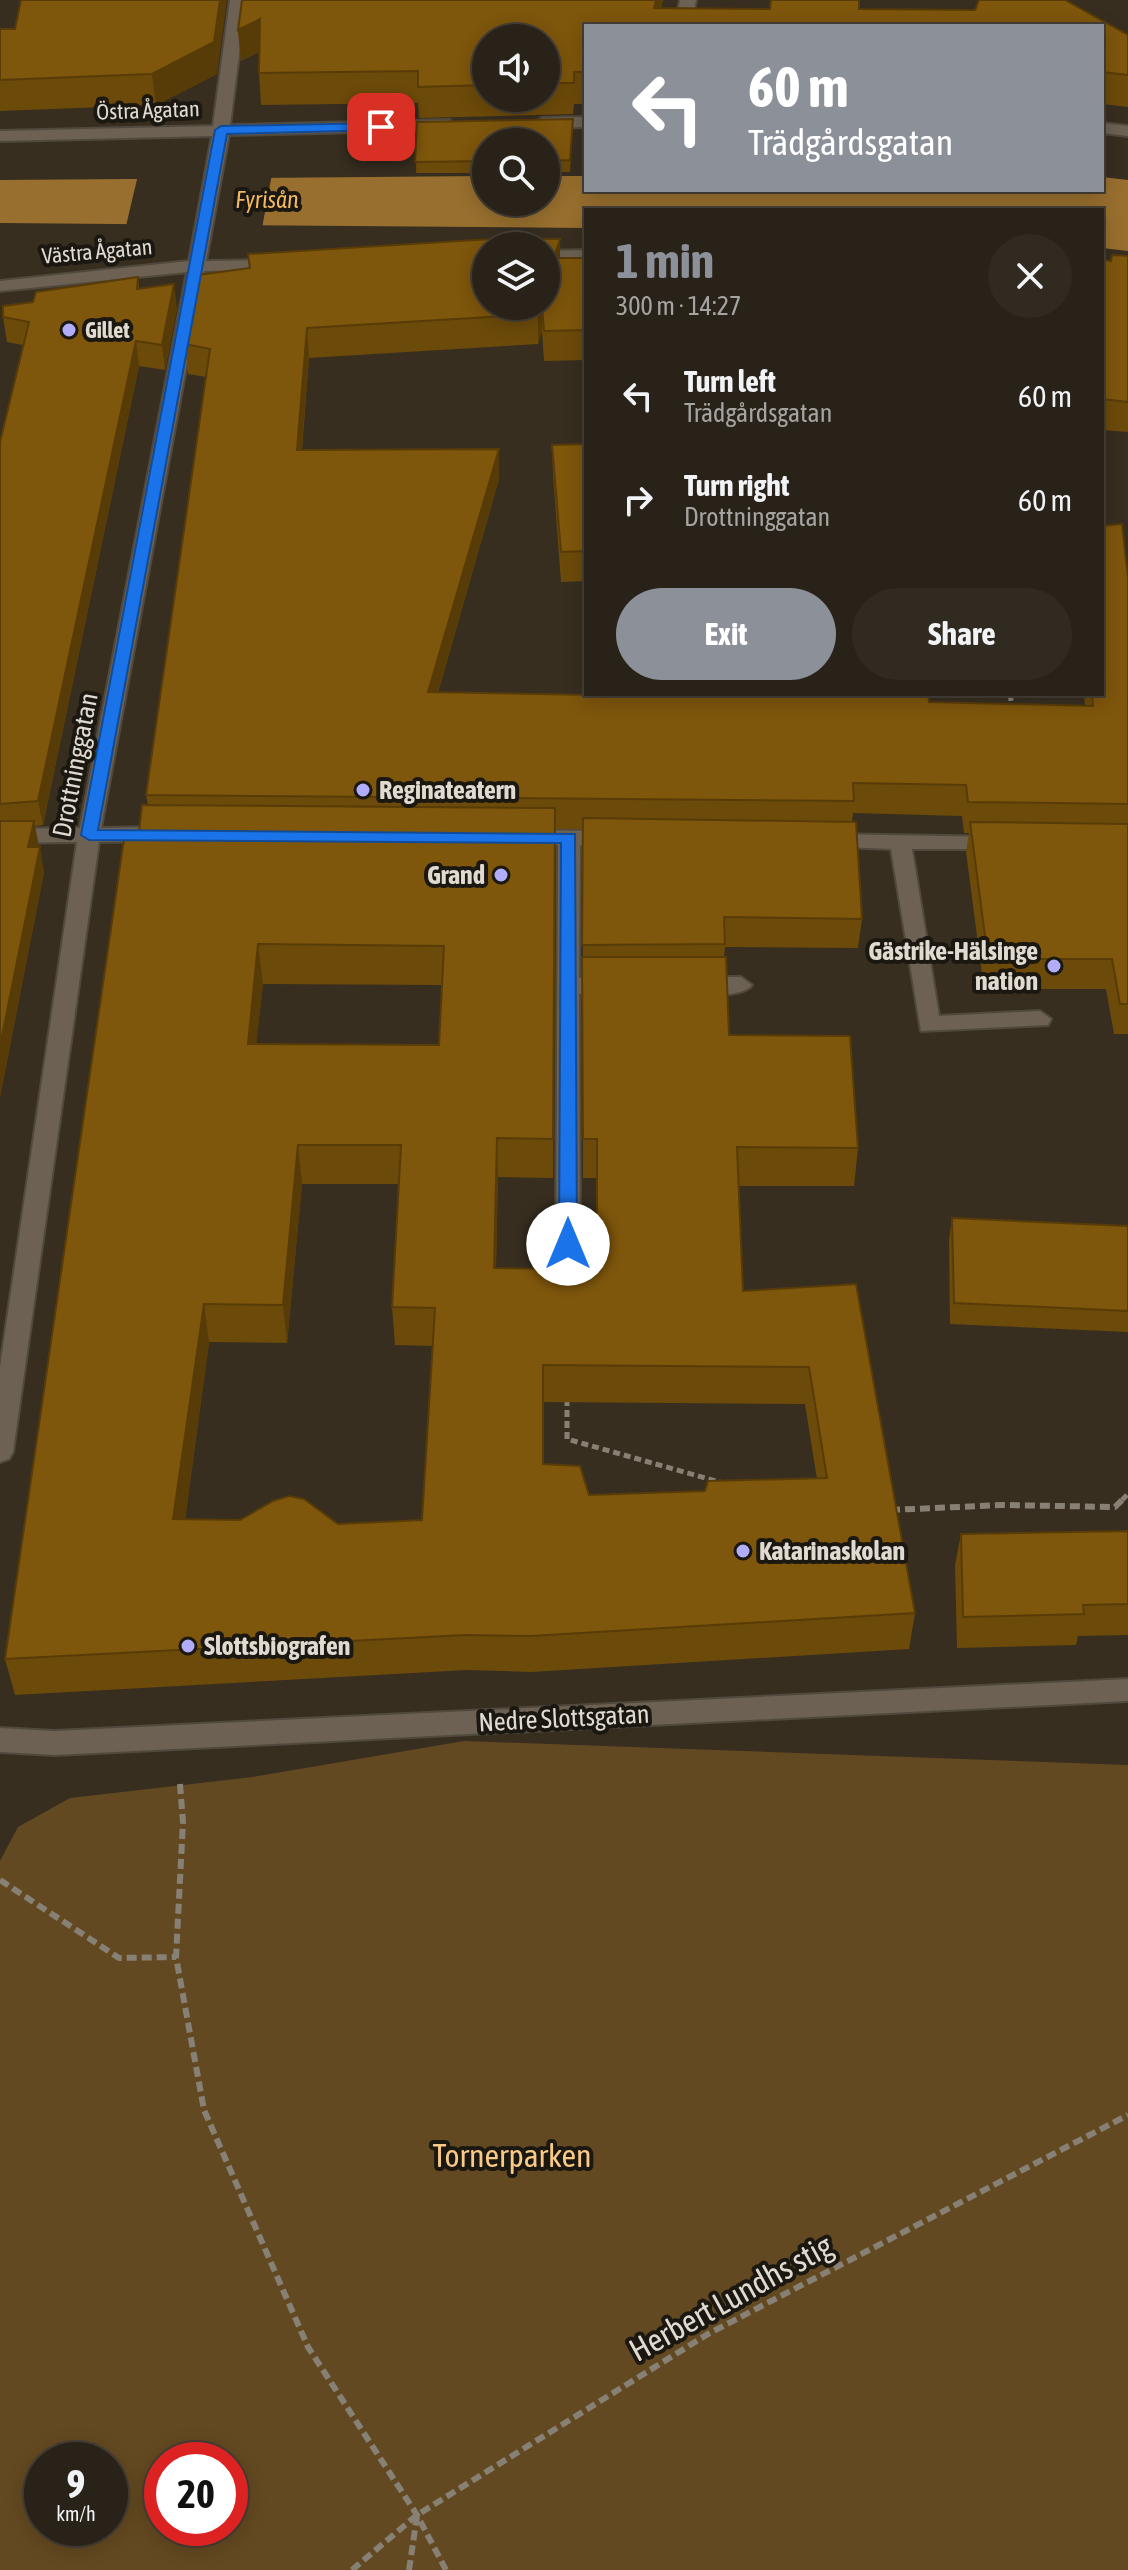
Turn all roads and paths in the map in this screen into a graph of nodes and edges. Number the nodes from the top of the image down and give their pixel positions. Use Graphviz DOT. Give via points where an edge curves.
graph roads {
  1 [pos="238,0"];
  2 [pos="688,0"];
  3 [pos="683,24"];
  4 [pos="584,122"];
  5 [pos="525,124"];
  6 [pos="463,125"];
  7 [pos="1104,128"];
  8 [pos="221,130"];
  9 [pos="1128,131"];
  10 [pos="0,136"];
  11 [pos="584,255"];
  12 [pos="560,256"];
  13 [pos="306,264"];
  14 [pos="195,266"];
  15 [pos="0,286"];
  16 [pos="1010,696"];
  17 [pos="1014,718"];
  18 [pos="183,834"];
  19 [pos="89,835"];
  20 [pos="0,836"];
  21 [pos="508,837"];
  22 [pos="569,838"];
  23 [pos="632,839"];
  24 [pos="806,840"];
  25 [pos="900,841"];
  26 [pos="1022,843"];
  27 [pos="678,985"];
  28 [pos="741,985"];
  29 [pos="568,986"];
  30 [pos="631,986"];
  31 [pos="1040,1019"];
  32 [pos="568,1244"];
  33 [pos="567,1394"];
  34 [pos="0,1452"];
  35 [pos="731,1485"];
  36 [pos="1128,1494"];
  37 [pos="886,1511"];
  38 [pos="1128,1690"];
  39 [pos="0,1740"];
  40 [pos="179,1775"];
  41 [pos="0,1880"];
  42 [pos="176,1957"];
  43 [pos="1128,2115"];
  44 [pos="417,2515"];
  45 [pos="352,2570"];
  46 [pos="409,2570"];
  47 [pos="446,2570"];
  1 -- 8 [label="street"];
  2 -- 3 [label="street"];
  4 -- 5 [label="street"];
  6 -- 8 [label="street, Östra Ågatan"];
  7 -- 9 [label="street"];
  8 -- 10 [label="street, Östra Ågatan"];
  8 -- 14 [label="street, Drottninggatan"];
  11 -- 12 [label="street"];
  13 -- 14 [label="street, Västra Ågatan"];
  14 -- 15 [label="street, Västra Ågatan"];
  14 -- 19 [label="street, Drottninggatan"];
  16 -- 17 [label="path"];
  18 -- 19 [label="street"];
  19 -- 20 [label="street"];
  19 -- 34 [label="street, Drottninggatan"];
  21 -- 22 [label="street"];
  22 -- 23 [label="street"];
  22 -- 29 [label="street"];
  24 -- 25 [label="street"];
  25 -- 26 [label="street"];
  25 -- 31 [label="street" via="929,1025"];
  27 -- 28 [label="street"];
  29 -- 30 [label="street"];
  29 -- 32 [label="street"];
  33 -- 35 [label="path" via="567,1439"];
  36 -- 37 [label="path" via="1115,1507"];
  38 -- 39 [label="street, Nedre Slottsgatan" via="55,1743"];
  40 -- 42 [label="path" via="183,1822"];
  41 -- 42 [label="path" via="119,1958"];
  42 -- 44 [label="path" via="204,2110 308,2347"];
  43 -- 44 [label="path, Herbert Lundhs stig" via="708,2334"];
  44 -- 45 [label="path, Herbert Lundhs stig"];
  44 -- 46 [label="path"];
  44 -- 47 [label="path"];
}
